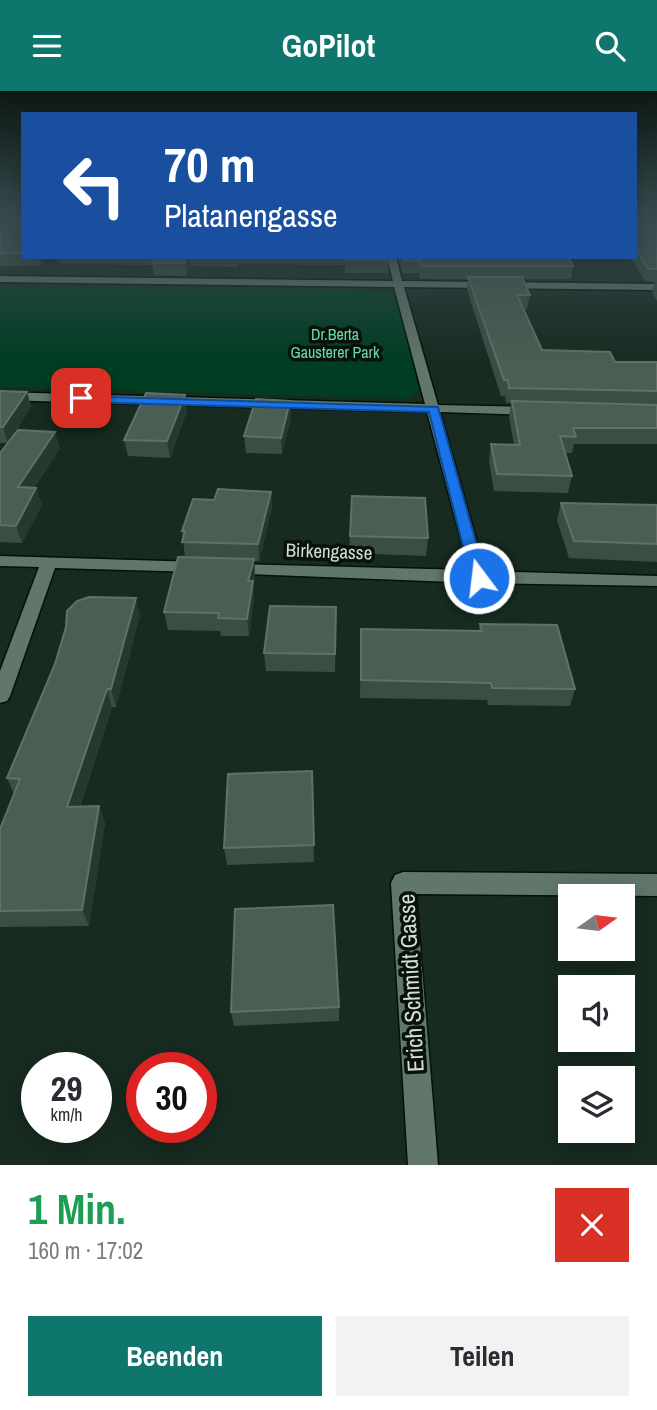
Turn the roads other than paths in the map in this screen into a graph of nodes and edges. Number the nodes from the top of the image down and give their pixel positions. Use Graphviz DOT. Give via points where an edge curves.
graph roads {
  1 [pos="392,263"];
  2 [pos="0,279"];
  3 [pos="397,283"];
  4 [pos="657,287"];
  5 [pos="0,396"];
  6 [pos="433,409"];
  7 [pos="545,412"];
  8 [pos="0,561"];
  9 [pos="49,562"];
  10 [pos="479,578"];
  11 [pos="657,581"];
  12 [pos="0,696"];
  13 [pos="657,885"];
  14 [pos="423,1165"];
  1 -- 3 [label="street"];
  2 -- 3 [label="street"];
  3 -- 4 [label="street"];
  3 -- 6 [label="street"];
  5 -- 6 [label="street"];
  6 -- 7 [label="street"];
  6 -- 10 [label="street"];
  8 -- 9 [label="street, Birkengasse"];
  9 -- 10 [label="street, Birkengasse"];
  9 -- 12 [label="street"];
  10 -- 11 [label="street, Birkengasse"];
  13 -- 14 [label="street, Erich Schmidt Gasse" via="403,883"];
}
